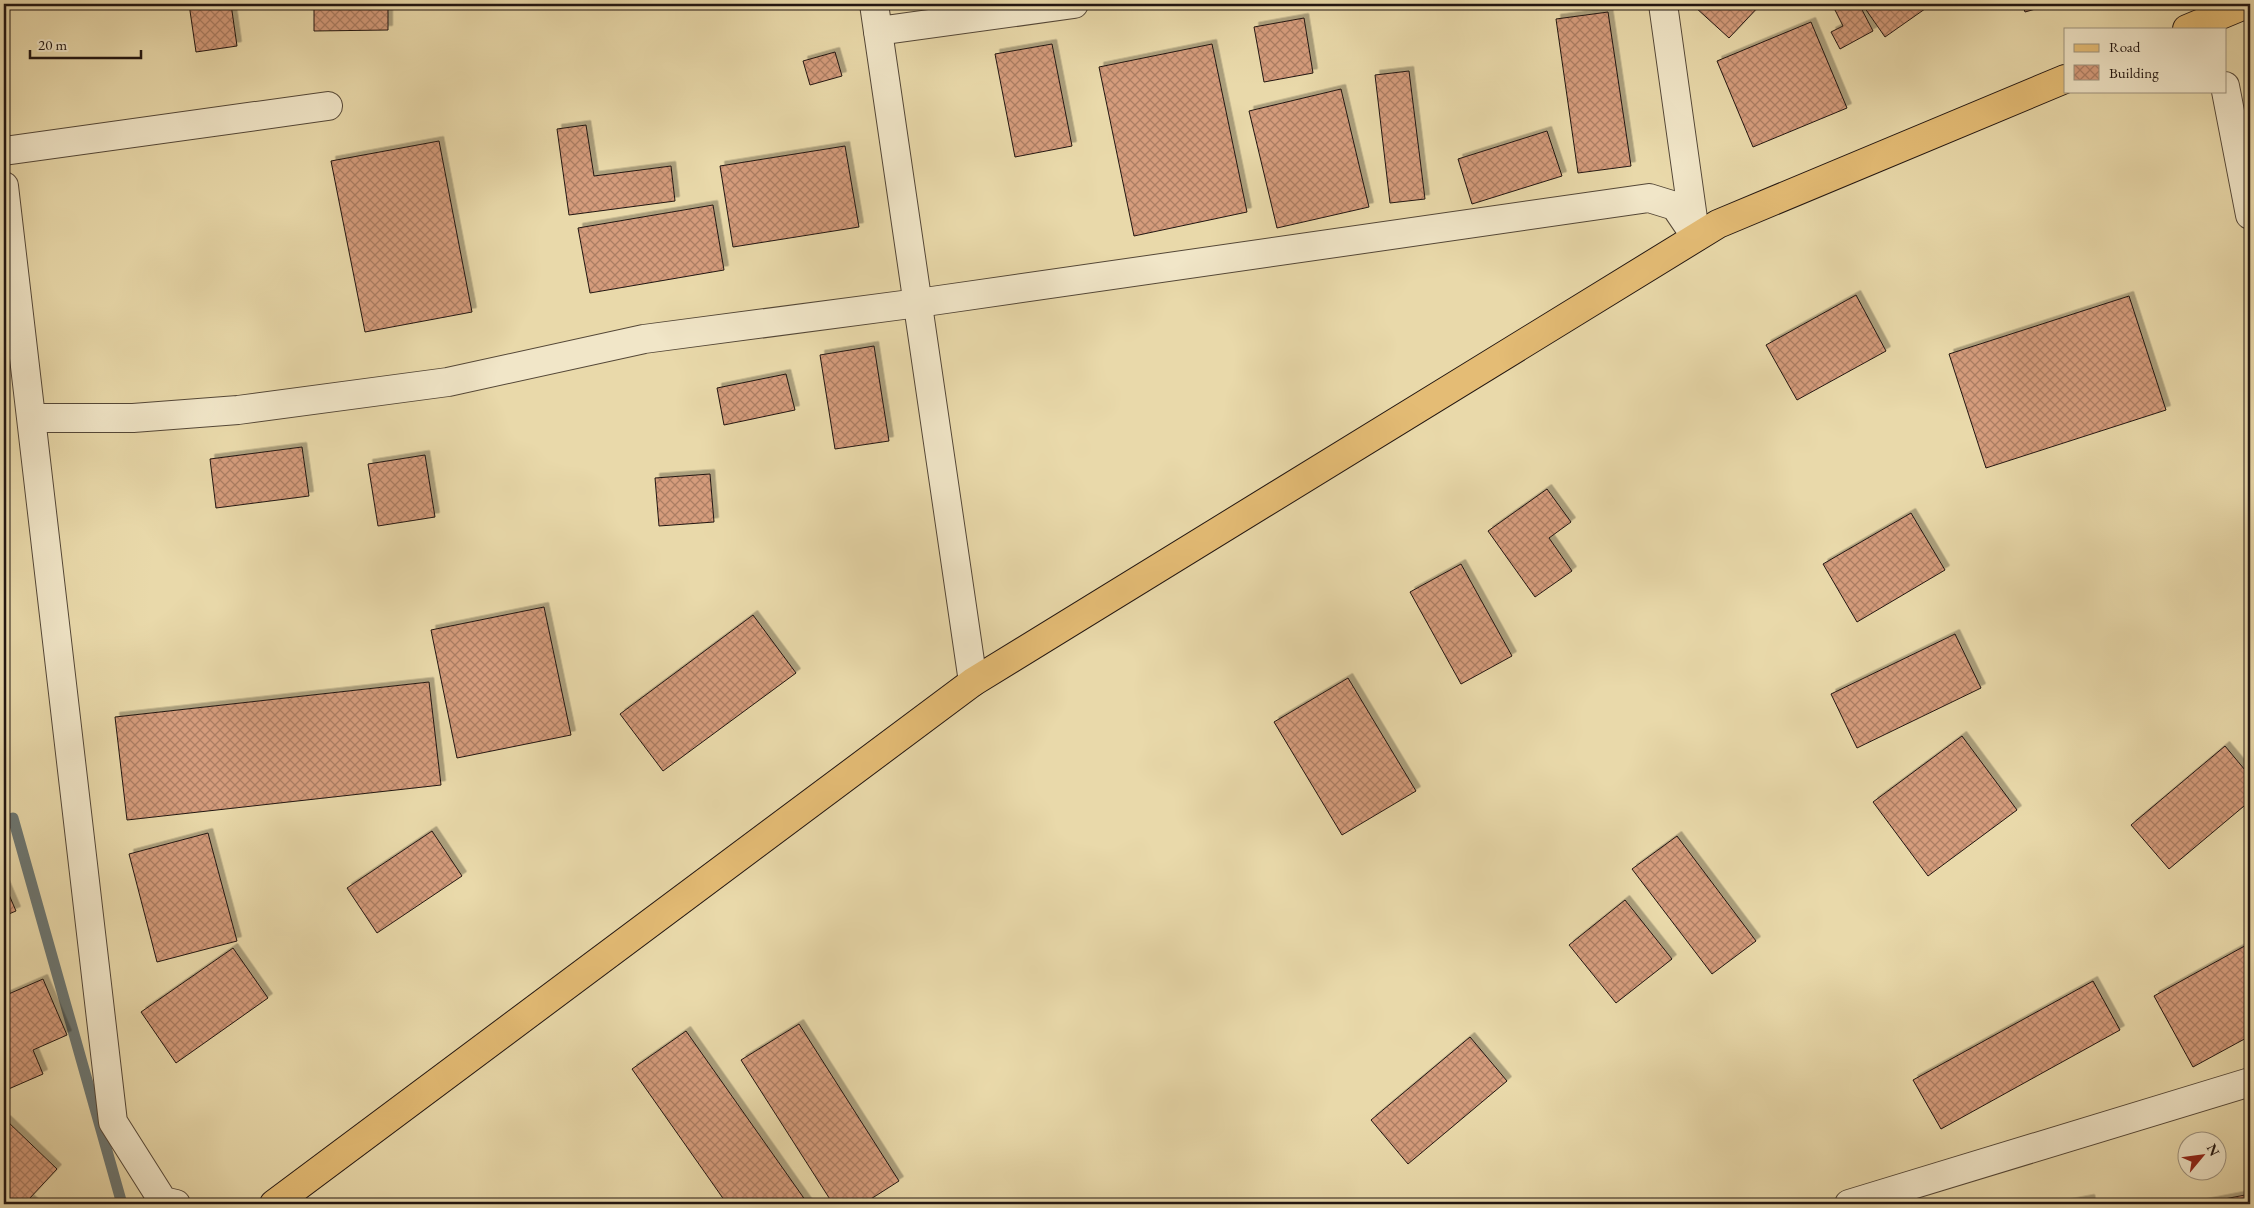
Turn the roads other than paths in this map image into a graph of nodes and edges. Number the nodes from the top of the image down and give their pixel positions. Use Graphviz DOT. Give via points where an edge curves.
graph roads {
  1 [pos="874,4"];
  2 [pos="1074,4"];
  3 [pos="1663,4"];
  4 [pos="2247,4"];
  5 [pos="2213,24"];
  6 [pos="2192,28"];
  7 [pos="878,30"];
  8 [pos="2064,79"];
  9 [pos="2226,91"];
  10 [pos="328,106"];
  11 [pos="4,151"];
  12 [pos="4,186"];
  13 [pos="2250,215"];
  14 [pos="1696,237"];
  15 [pos="918,304"];
  16 [pos="32,418"];
  17 [pos="973,682"];
  18 [pos="2250,1082"];
  19 [pos="176,1204"];
  20 [pos="274,1204"];
  21 [pos="1849,1204"];
  1 -- 7 [label="street"];
  2 -- 7 [label="street"];
  3 -- 14 [label="street"];
  4 -- 5 [label="main road"];
  5 -- 6 [label="main road"];
  7 -- 15 [label="street"];
  8 -- 14 [label="main road" via="1718,224"];
  9 -- 13 [label="street"];
  10 -- 11 [label="street"];
  12 -- 16 [label="street"];
  14 -- 15 [label="street" via="1675,206 1649,198"];
  14 -- 17 [label="main road"];
  15 -- 16 [label="street" via="644,339 448,382 238,410 133,418"];
  15 -- 17 [label="street"];
  16 -- 19 [label="street" via="113,1122 164,1201"];
  17 -- 20 [label="main road"];
  18 -- 21 [label="street"];
}
